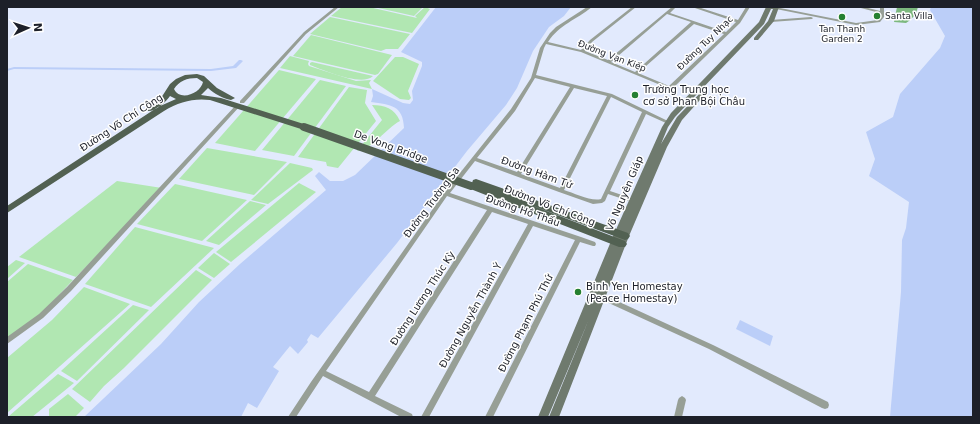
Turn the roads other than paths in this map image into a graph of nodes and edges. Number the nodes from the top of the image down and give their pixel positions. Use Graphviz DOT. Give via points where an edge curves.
graph roads {
  1 [pos="337,7"];
  2 [pos="590,7"];
  3 [pos="634,7"];
  4 [pos="674,7"];
  5 [pos="694,7"];
  6 [pos="748,7"];
  7 [pos="795,7"];
  8 [pos="859,7"];
  9 [pos="774,8"];
  10 [pos="881,9"];
  11 [pos="794,12"];
  12 [pos="668,13"];
  13 [pos="830,19"];
  14 [pos="771,21"];
  15 [pos="694,22"];
  16 [pos="739,22"];
  17 [pos="726,33"];
  18 [pos="546,43"];
  19 [pos="582,51"];
  20 [pos="608,62"];
  21 [pos="636,73"];
  22 [pos="533,76"];
  23 [pos="207,81"];
  24 [pos="573,86"];
  25 [pos="670,88"];
  26 [pos="170,89"];
  27 [pos="191,96"];
  28 [pos="610,96"];
  29 [pos="240,104"];
  30 [pos="645,111"];
  31 [pos="672,123"];
  32 [pos="307,125"];
  33 [pos="475,159"];
  34 [pos="518,175"];
  35 [pos="472,184"];
  36 [pos="561,190"];
  37 [pos="607,192"];
  38 [pos="446,194"];
  39 [pos="632,200"];
  40 [pos="7,204"];
  41 [pos="491,209"];
  42 [pos="7,210"];
  43 [pos="532,223"];
  44 [pos="579,239"];
  45 [pos="620,239"];
  46 [pos="593,244"];
  47 [pos="607,274"];
  48 [pos="602,298"];
  49 [pos="7,341"];
  50 [pos="322,372"];
  51 [pos="370,397"];
  52 [pos="682,400"];
  53 [pos="555,403"];
  54 [pos="825,405"];
  55 [pos="292,417"];
  56 [pos="409,417"];
  57 [pos="425,417"];
  58 [pos="489,417"];
  59 [pos="544,417"];
  60 [pos="554,417"];
  61 [pos="678,417"];
  1 -- 29 [label="street" via="305,32"];
  2 -- 18 [label="street, Đường Trường Sa" via="558,28"];
  3 -- 19 [label="street" via="591,40"];
  4 -- 12 [label="street"];
  5 -- 16 [label="street"];
  6 -- 16 [label="street, Đường Tuy Nhạc"];
  7 -- 11 [label="street"];
  8 -- 10 [label="street"];
  9 -- 11 [label="street"];
  9 -- 14 [label="main road, Võ Nguyên Giáp"];
  9 -- 31 [label="main road, Võ Nguyên Giáp"];
  10 -- 13 [label="street" via="882,17 872,23 856,24"];
  11 -- 13 [label="street"];
  12 -- 15 [label="street"];
  12 -- 20 [label="street"];
  13 -- 14 [label="street"];
  14 -- 31 [label="main road, Võ Nguyên Giáp"];
  15 -- 17 [label="street"];
  15 -- 21 [label="street"];
  16 -- 17 [label="street, Đường Tuy Nhạc"];
  17 -- 25 [label="street, Đường Tuy Nhạc"];
  18 -- 19 [label="street, Đường Vạn Kiếp"];
  18 -- 22 [label="street, Đường Trường Sa"];
  19 -- 20 [label="street, Đường Vạn Kiếp"];
  20 -- 21 [label="street, Đường Vạn Kiếp"];
  21 -- 25 [label="street, Đường Vạn Kiếp"];
  22 -- 24 [label="street"];
  22 -- 33 [label="street, Đường Trường Sa" via="513,110"];
  23 -- 26 [label="main road, Đường Võ Chí Công" via="197,76 186,77"];
  23 -- 27 [label="main road" via="206,88"];
  23 -- 29 [label="main road, Đường Võ Chí Công" via="215,91"];
  24 -- 28 [label="street"];
  24 -- 34 [label="street"];
  26 -- 27 [label="main road" via="171,93 178,97"];
  26 -- 40 [label="main road, Đường Võ Chí Công" via="164,98 146,113"];
  27 -- 29 [label="main road, Đường Võ Chí Công"];
  27 -- 42 [label="main road, Đường Võ Chí Công" via="161,109"];
  28 -- 30 [label="street"];
  28 -- 36 [label="street"];
  29 -- 32 [label="main road, Đường Võ Chí Công"];
  29 -- 49 [label="street" via="69,289 41,316"];
  30 -- 31 [label="street"];
  30 -- 37 [label="street"];
  31 -- 39 [label="main road, Võ Nguyên Giáp" via="656,144"];
  31 -- 45 [label="main road, Võ Nguyên Giáp"];
  32 -- 35 [label="main road, De Vong Bridge, bridge"];
  33 -- 34 [label="street, Đường Hàm Tử"];
  33 -- 38 [label="street, Đường Trường Sa"];
  34 -- 36 [label="street, Đường Hàm Tử"];
  35 -- 45 [label="main road, Đường Võ Chí Công"];
  36 -- 37 [label="street, Đường Hàm Tử" via="593,202 600,202"];
  37 -- 39 [label="street"];
  38 -- 41 [label="street, Đường Hồ Thấu"];
  38 -- 50 [label="street, Đường Trường Sa"];
  39 -- 45 [label="main road, Võ Nguyên Giáp"];
  41 -- 43 [label="street, Đường Hồ Thấu"];
  41 -- 51 [label="street, Đường Lương Thúc Kỳ"];
  43 -- 44 [label="street, Đường Hồ Thấu"];
  43 -- 57 [label="street, Đường Nguyễn Thành Ý"];
  44 -- 46 [label="street, Đường Hồ Thấu"];
  44 -- 58 [label="street, Đường Phạm Phú Thứ"];
  45 -- 47 [label="main road, Võ Nguyên Giáp"];
  47 -- 48 [label="main road, Võ Nguyên Giáp"];
  47 -- 53 [label="main road, Võ Nguyên Giáp"];
  48 -- 53 [label="main road, Võ Nguyên Giáp"];
  48 -- 54 [label="street" via="693,338"];
  50 -- 51 [label="street"];
  50 -- 55 [label="street, Đường Trường Sa"];
  51 -- 56 [label="street"];
  52 -- 61 [label="street"];
  53 -- 59 [label="main road, Võ Nguyên Giáp"];
  53 -- 60 [label="main road, Võ Nguyên Giáp"];
}
